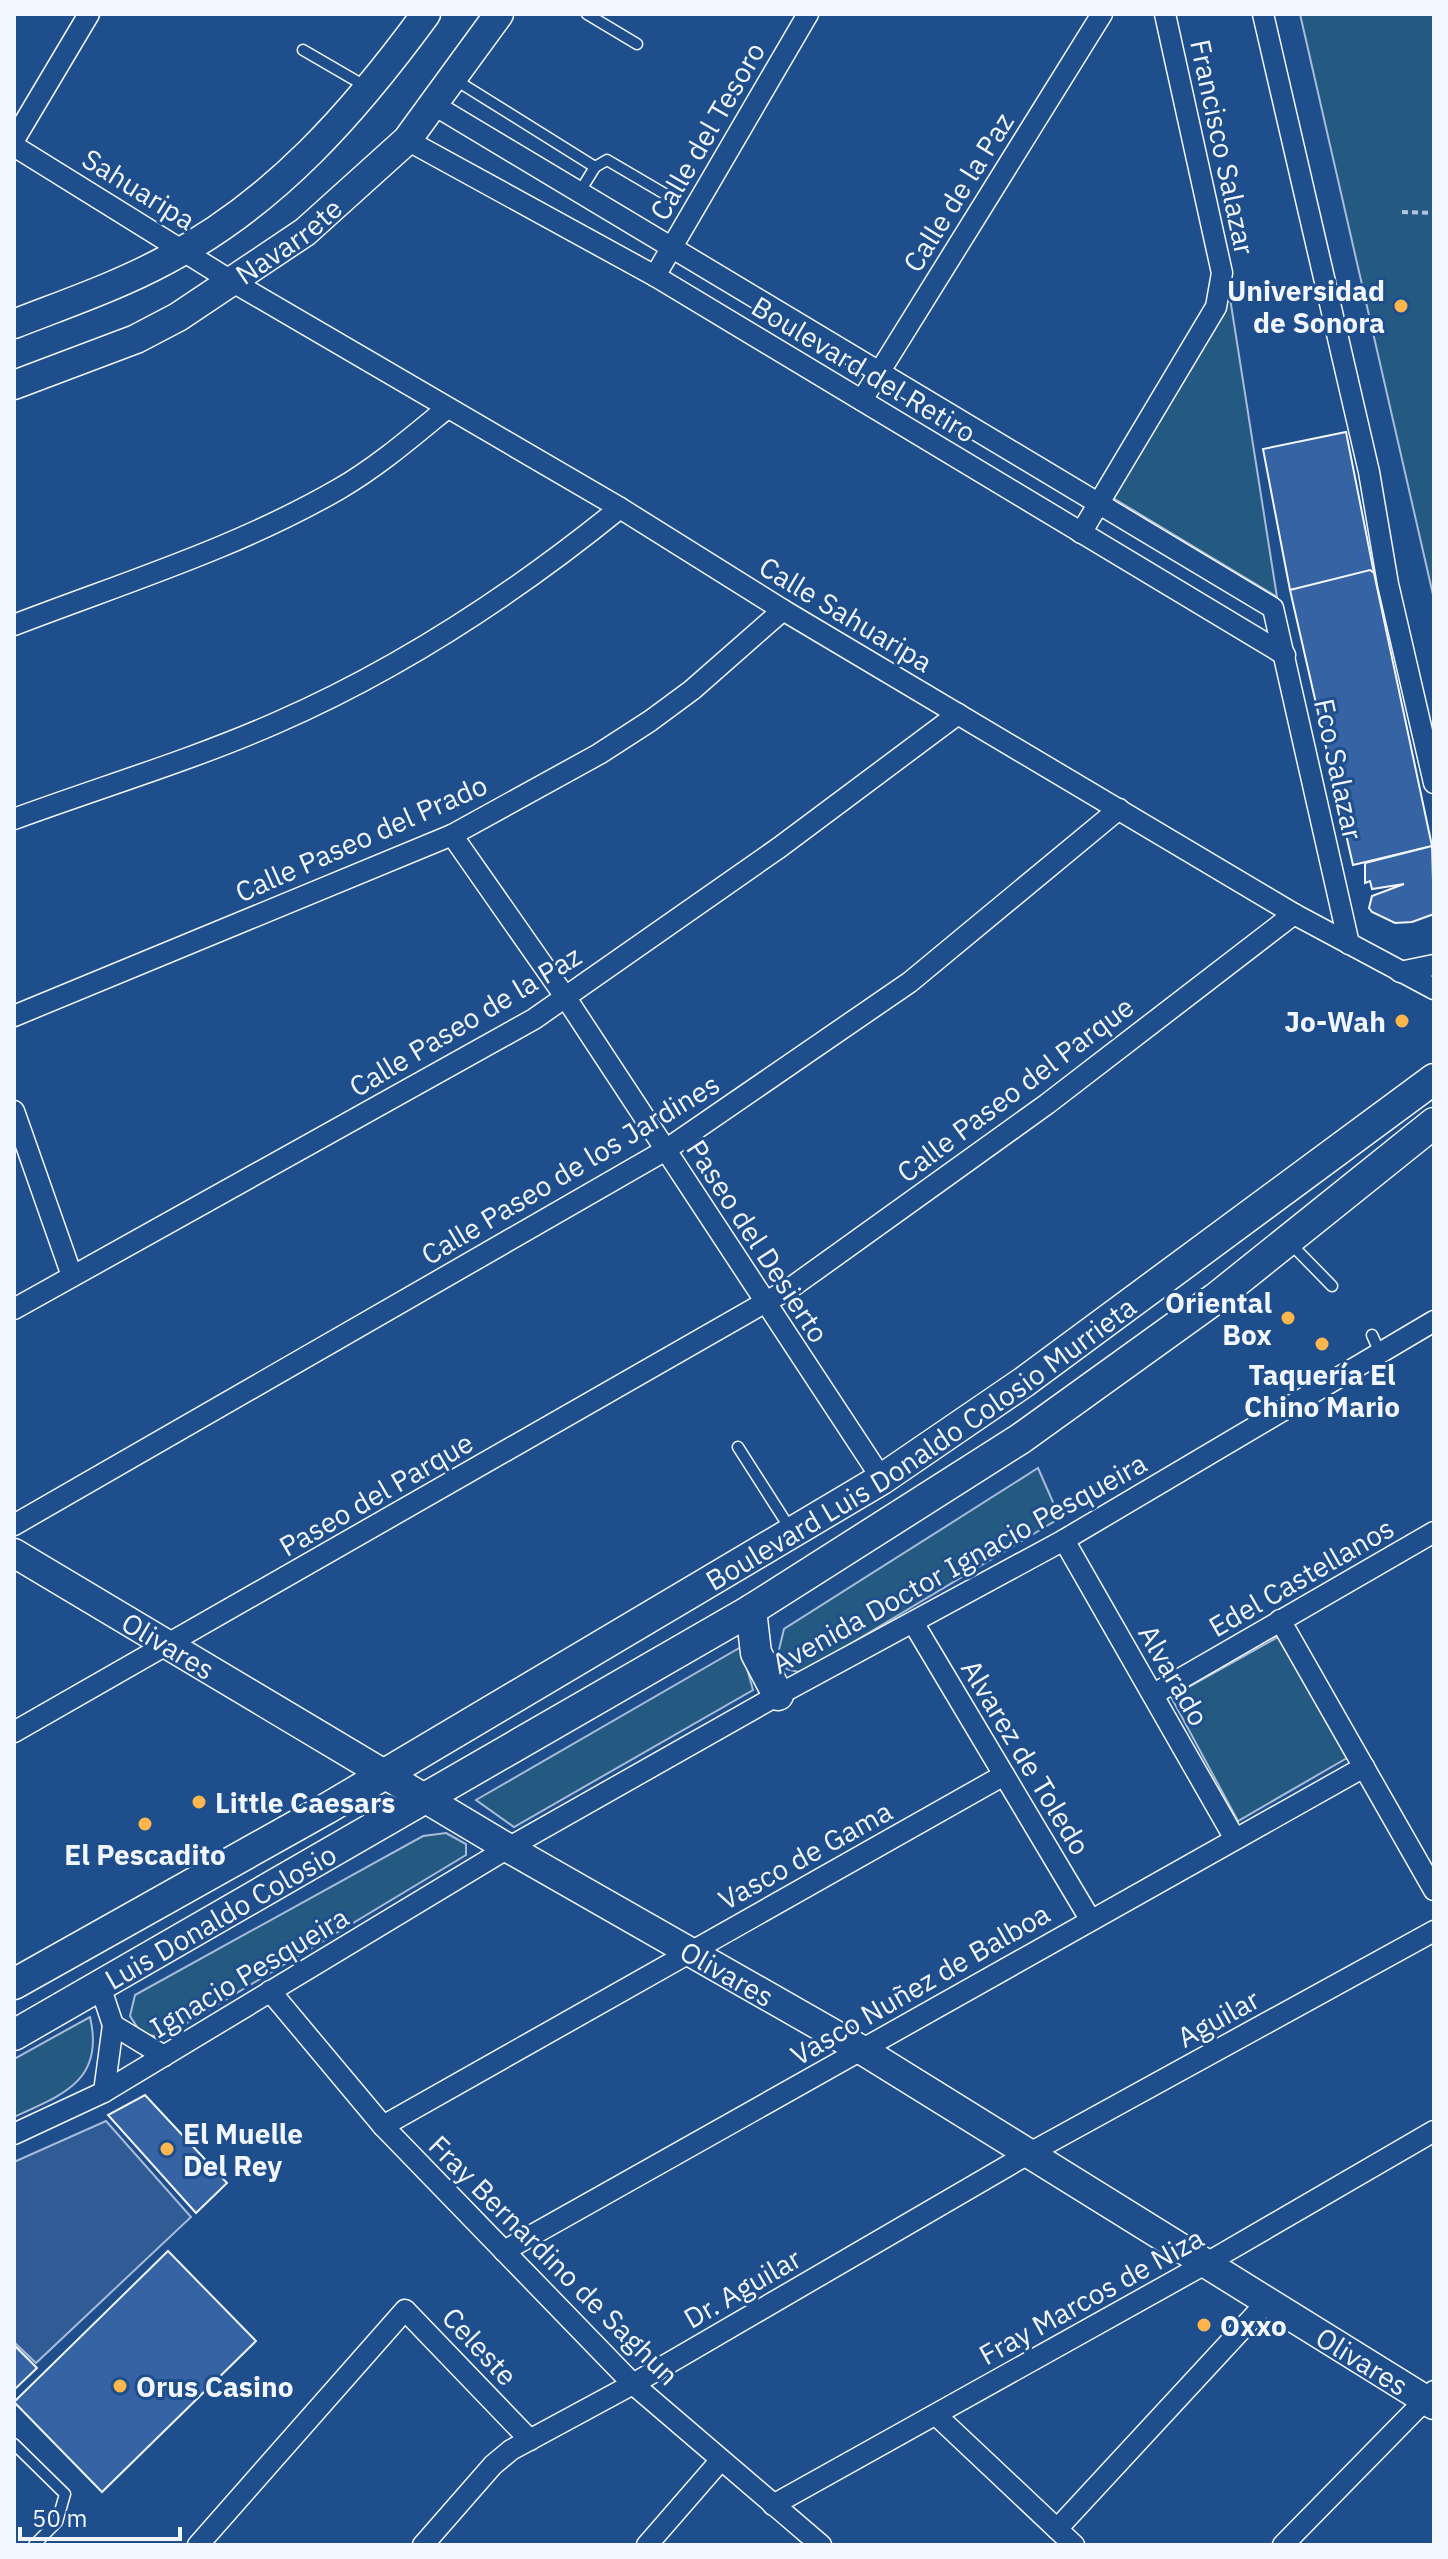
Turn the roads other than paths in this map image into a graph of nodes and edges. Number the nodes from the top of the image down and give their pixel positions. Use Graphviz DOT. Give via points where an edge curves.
graph roads {
  1 [pos="89,14"];
  2 [pos="426,14"];
  3 [pos="499,14"];
  4 [pos="587,14"];
  5 [pos="808,14"];
  6 [pos="1102,14"];
  7 [pos="1165,14"];
  8 [pos="1263,14"];
  9 [pos="637,44"];
  10 [pos="303,50"];
  11 [pos="454,79"];
  12 [pos="371,89"];
  13 [pos="434,105"];
  14 [pos="407,140"];
  15 [pos="14,143"];
  16 [pos="595,167"];
  17 [pos="579,193"];
  18 [pos="665,194"];
  19 [pos="672,248"];
  20 [pos="184,250"];
  21 [pos="655,276"];
  22 [pos="233,282"];
  23 [pos="14,324"];
  24 [pos="879,371"];
  25 [pos="14,385"];
  26 [pos="862,400"];
  27 [pos="446,409"];
  28 [pos="1098,503"];
  29 [pos="620,508"];
  30 [pos="1081,533"];
  31 [pos="1271,607"];
  32 [pos="783,610"];
  33 [pos="14,625"];
  34 [pos="1285,655"];
  35 [pos="958,714"];
  36 [pos="1434,783"];
  37 [pos="1119,809"];
  38 [pos="14,819"];
  39 [pos="452,835"];
  40 [pos="1294,914"];
  41 [pos="1349,944"];
  42 [pos="1434,965"];
  43 [pos="1400,972"];
  44 [pos="1434,989"];
  45 [pos="566,998"];
  46 [pos="14,1016"];
  47 [pos="1434,1079"];
  48 [pos="14,1111"];
  49 [pos="1434,1123"];
  50 [pos="1434,1132"];
  51 [pos="664,1151"];
  52 [pos="1395,1155"];
  53 [pos="1287,1241"];
  54 [pos="72,1276"];
  55 [pos="1332,1286"];
  56 [pos="765,1303"];
  57 [pos="14,1309"];
  58 [pos="1434,1321"];
  59 [pos="738,1447"];
  60 [pos="882,1479"];
  61 [pos="14,1525"];
  62 [pos="792,1532"];
  63 [pos="1431,1539"];
  64 [pos="1064,1540"];
  65 [pos="14,1553"];
  66 [pos="751,1610"];
  67 [pos="1280,1620"];
  68 [pos="914,1624"];
  69 [pos="166,1646"];
  70 [pos="1154,1694"];
  71 [pos="778,1695"];
  72 [pos="14,1732"];
  73 [pos="1364,1767"];
  74 [pos="385,1773"];
  75 [pos="1004,1775"];
  76 [pos="426,1797"];
  77 [pos="326,1809"];
  78 [pos="1235,1839"];
  79 [pos="508,1848"];
  80 [pos="333,1850"];
  81 [pos="1434,1890"];
  82 [pos="1090,1919"];
  83 [pos="1434,1931"];
  84 [pos="689,1951"];
  85 [pos="14,1984"];
  86 [pos="100,1986"];
  87 [pos="270,1991"];
  88 [pos="113,2025"];
  89 [pos="14,2035"];
  90 [pos="862,2050"];
  91 [pos="164,2056"];
  92 [pos="104,2092"];
  93 [pos="383,2126"];
  94 [pos="1434,2131"];
  95 [pos="14,2134"];
  96 [pos="1028,2154"];
  97 [pos="504,2251"];
  98 [pos="1205,2264"];
  99 [pos="1266,2303"];
  100 [pos="633,2384"];
  101 [pos="1431,2399"];
  102 [pos="936,2415"];
  103 [pos="530,2440"];
  104 [pos="14,2444"];
  105 [pos="720,2461"];
  106 [pos="773,2505"];
  107 [pos="1057,2529"];
  108 [pos="34,2545"];
  109 [pos="198,2545"];
  110 [pos="423,2545"];
  111 [pos="647,2545"];
  112 [pos="821,2545"];
  113 [pos="1074,2545"];
  114 [pos="1283,2545"];
  1 -- 15 [label="street"];
  2 -- 12 [label="main road, Navarrete"];
  3 -- 11 [label="main road, Navarrete"];
  4 -- 9 [label="lane"];
  5 -- 19 [label="street, Calle del Tesoro"];
  6 -- 24 [label="street, Calle de la Paz"];
  7 -- 28 [label="street, Francisco Salazar" via="1222,273 1220,293"];
  8 -- 36 [label="street" via="1369,472 1388,584"];
  10 -- 12 [label="lane"];
  11 -- 13 [label="main road, Navarrete"];
  11 -- 16 [label="lane"];
  12 -- 20 [label="main road, Navarrete" via="286,177"];
  13 -- 14 [label="main road, Navarrete"];
  13 -- 17 [label="street, Boulevard del Retiro"];
  14 -- 21 [label="street, Boulevard del Retiro"];
  14 -- 22 [label="main road, Navarrete" via="305,232"];
  15 -- 20 [label="street, Sahuaripa"];
  16 -- 17 [label="lane"];
  16 -- 18 [label="lane" via="607,160"];
  17 -- 19 [label="street, Boulevard del Retiro"];
  19 -- 21 [label="street, Calle del Tesoro"];
  19 -- 24 [label="street, Boulevard del Retiro"];
  20 -- 22 [label="street, Sahuaripa"];
  20 -- 23 [label="main road, Navarrete"];
  21 -- 26 [label="street, Boulevard del Retiro"];
  22 -- 25 [label="main road, Navarrete" via="136,339"];
  22 -- 27 [label="street, Calle Sahuaripa"];
  24 -- 26 [label="street, Calle de la Paz"];
  24 -- 28 [label="street, Boulevard del Retiro"];
  26 -- 30 [label="street, Boulevard del Retiro"];
  27 -- 29 [label="street, Calle Sahuaripa"];
  27 -- 33 [label="street" via="342,488 294,514"];
  28 -- 30 [label="street"];
  28 -- 31 [label="street, Boulevard del Retiro"];
  29 -- 32 [label="street, Calle Sahuaripa"];
  29 -- 38 [label="street" via="474,618 338,695 274,724"];
  30 -- 34 [label="street, Boulevard del Retiro"];
  31 -- 34 [label="street, Fco Salazar"];
  32 -- 35 [label="street, Calle Sahuaripa"];
  32 -- 39 [label="street, Calle Paseo del Prado" via="650,721"];
  34 -- 41 [label="street, Fco Salazar"];
  35 -- 37 [label="street, Calle Sahuaripa"];
  35 -- 45 [label="street, Calle Paseo de la Paz"];
  37 -- 40 [label="street, Calle Sahuaripa"];
  37 -- 51 [label="street, Calle Paseo de los Jardines" via="910,982"];
  39 -- 45 [label="street, Paseo del Desierto"];
  39 -- 46 [label="street, Calle Paseo del Prado"];
  40 -- 41 [label="street, Calle Sahuaripa"];
  40 -- 56 [label="street, Calle Paseo del Parque" via="1047,1104"];
  41 -- 43 [label="street, Calle Sahuaripa"];
  42 -- 43 [label="street"];
  43 -- 44 [label="street, Calle Sahuaripa"];
  45 -- 51 [label="street, Paseo del Desierto"];
  45 -- 54 [label="street, Calle Paseo de la Paz"];
  47 -- 60 [label="main road, Boulevard Luis Donaldo Colosio Murrieta" via="1024,1382"];
  48 -- 54 [label="street"];
  49 -- 52 [label="main road, Boulevard Luis Donaldo Colosio Murrieta"];
  50 -- 52 [label="street"];
  51 -- 56 [label="street, Paseo del Desierto"];
  51 -- 61 [label="street, Calle Paseo de los Jardines"];
  52 -- 53 [label="main road, Boulevard Luis Donaldo Colosio Murrieta"];
  53 -- 55 [label="lane"];
  53 -- 66 [label="main road, Boulevard Luis Donaldo Colosio Murrieta" via="1082,1398"];
  54 -- 57 [label="street, Calle Paseo de la Paz"];
  56 -- 60 [label="street, Paseo del Desierto"];
  56 -- 69 [label="street, Paseo del Parque"];
  58 -- 64 [label="street, Avenida Doctor Ignacio Pesqueira" via="1376,1344"];
  59 -- 62 [label="lane"];
  60 -- 62 [label="main road, Boulevard Luis Donaldo Colosio Murrieta"];
  62 -- 74 [label="main road, Boulevard Luis Donaldo Colosio Murrieta"];
  63 -- 67 [label="street, Edel Castellanos"];
  64 -- 68 [label="street, Avenida Doctor Ignacio Pesqueira"];
  64 -- 70 [label="street, Alvarado"];
  65 -- 69 [label="main road, Olivares"];
  66 -- 71 [label="main road" via="756,1653"];
  66 -- 76 [label="main road, Boulevard Luis Donaldo Colosio Murrieta"];
  67 -- 70 [label="street, Edel Castellanos"];
  67 -- 73 [label="street"];
  68 -- 71 [label="street, Avenida Doctor Ignacio Pesqueira"];
  68 -- 75 [label="street, Alvarez de Toledo"];
  69 -- 72 [label="street, Paseo del Parque"];
  69 -- 74 [label="main road, Olivares"];
  70 -- 78 [label="street, Alvarado"];
  71 -- 79 [label="street, Avenida Doctor Ignacio Pesqueira"];
  73 -- 78 [label="street, Vasco Nuñez de Balboa"];
  73 -- 81 [label="street"];
  74 -- 76 [label="main road, Olivares"];
  74 -- 77 [label="main road, Luis Donaldo Colosio"];
  75 -- 82 [label="street, Alvarez de Toledo"];
  75 -- 84 [label="street, Vasco de Gama"];
  76 -- 79 [label="main road, Olivares"];
  76 -- 80 [label="main road, Luis Donaldo Colosio"];
  77 -- 80 [label="main road" via="335,1827"];
  77 -- 85 [label="main road, Luis Donaldo Colosio"];
  78 -- 82 [label="street, Vasco Nuñez de Balboa"];
  79 -- 84 [label="main road, Olivares"];
  79 -- 87 [label="street, Ignacio Pesqueira"];
  80 -- 86 [label="main road, Luis Donaldo Colosio"];
  82 -- 90 [label="street, Vasco Nuñez de Balboa"];
  83 -- 96 [label="street, Aguilar"];
  84 -- 90 [label="main road, Olivares"];
  84 -- 93 [label="street, Vasco de Gama"];
  86 -- 88 [label="street"];
  86 -- 89 [label="main road, Luis Donaldo Colosio"];
  87 -- 91 [label="street, Ignacio Pesqueira"];
  87 -- 93 [label="street, Fray Bernardino de Saghun"];
  88 -- 91 [label="street"];
  88 -- 92 [label="street"];
  90 -- 96 [label="main road, Olivares"];
  90 -- 97 [label="street, Vasco Nuñez de Balboa"];
  91 -- 92 [label="street, Ignacio Pesqueira"];
  92 -- 95 [label="street, Ignacio Pesqueira"];
  93 -- 97 [label="street, Fray Bernardino de Saghun"];
  94 -- 98 [label="street, Fray Marcos de Niza"];
  96 -- 98 [label="main road, Olivares"];
  96 -- 100 [label="street, Dr. Aguilar"];
  97 -- 100 [label="street, Fray Bernardino de Saghun"];
  98 -- 99 [label="main road, Olivares"];
  98 -- 102 [label="street, Fray Marcos de Niza"];
  99 -- 101 [label="main road, Olivares"];
  99 -- 107 [label="street"];
  100 -- 103 [label="street, Dr. Aguilar"];
  100 -- 105 [label="street, Fray Bernardino de Saghun"];
  101 -- 114 [label="street"];
  102 -- 106 [label="street, Fray Marcos de Niza"];
  102 -- 107 [label="street"];
  103 -- 109 [label="street, Celeste" via="405,2310"];
  103 -- 110 [label="street, Dr. Aguilar" via="493,2465"];
  104 -- 108 [label="lane" via="65,2494 57,2522"];
  105 -- 106 [label="street, Fray Bernardino de Saghun"];
  105 -- 111 [label="street"];
  106 -- 112 [label="street, Fray Bernardino de Saghun"];
  107 -- 113 [label="street"];
}
